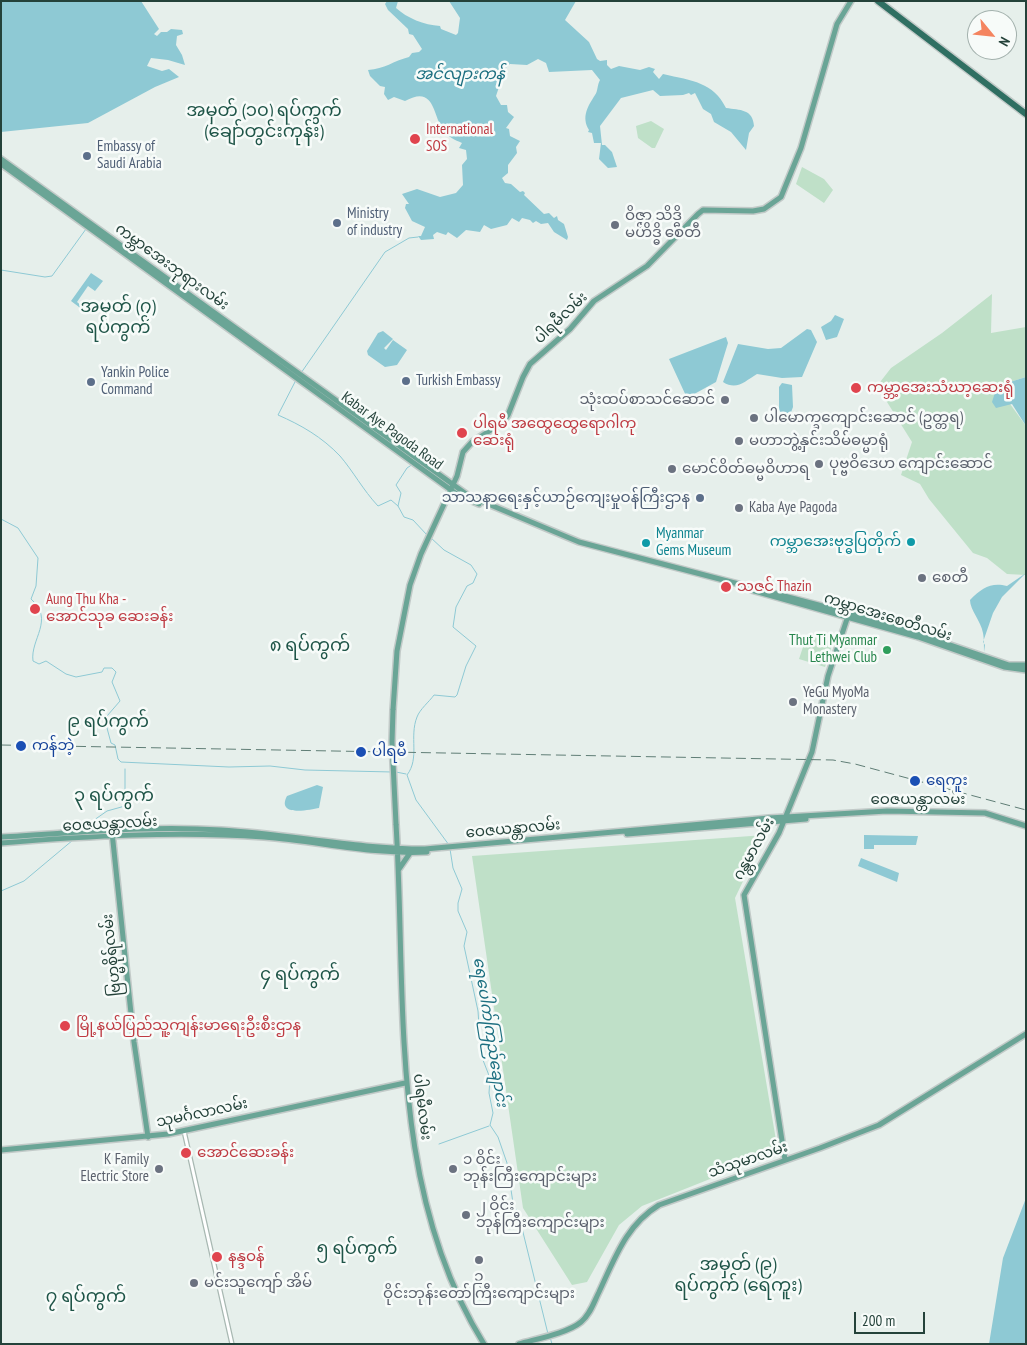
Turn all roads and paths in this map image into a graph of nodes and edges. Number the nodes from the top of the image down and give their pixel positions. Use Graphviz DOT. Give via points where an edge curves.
graph roads {
  1 [pos="851,1"];
  2 [pos="878,1"];
  3 [pos="885,1"];
  4 [pos="1026,109"];
  5 [pos="1026,114"];
  6 [pos="1,158"];
  7 [pos="1,164"];
  8 [pos="40,189"];
  9 [pos="289,370"];
  10 [pos="327,397"];
  11 [pos="457,476"];
  12 [pos="445,482"];
  13 [pos="452,487"];
  14 [pos="459,493"];
  15 [pos="446,499"];
  16 [pos="848,615"];
  17 [pos="1026,665"];
  18 [pos="1026,670"];
  19 [pos="792,802"];
  20 [pos="799,818"];
  21 [pos="785,819"];
  22 [pos="768,820"];
  23 [pos="1026,828"];
  24 [pos="112,832"];
  25 [pos="779,833"];
  26 [pos="1,837"];
  27 [pos="27,838"];
  28 [pos="397,841"];
  29 [pos="1,842"];
  30 [pos="389,849"];
  31 [pos="397,850"];
  32 [pos="410,851"];
  33 [pos="397,860"];
  34 [pos="398,872"];
  35 [pos="1026,1034"];
  36 [pos="405,1083"];
  37 [pos="184,1131"];
  38 [pos="148,1137"];
  39 [pos="1,1150"];
  40 [pos="785,1160"];
  41 [pos="483,1343"];
  42 [pos="232,1344"];
  43 [pos="519,1344"];
  1 -- 11 [label="main road, ပါရမီလမ်း" via="837,24 801,148 781,197 769,207 753,212 703,210 647,266 594,301 576,324 530,364 508,415 502,423 467,446"];
  2 -- 5 [label="highway"];
  3 -- 4 [label="highway"];
  6 -- 8 [label="main road, ကမ္ဘာအေးဘုရားလမ်း"];
  7 -- 8 [label="main road, ကမ္ဘာအေးဘုရားလမ်း"];
  8 -- 9 [label="main road, ကမ္ဘာအေးဘုရားလမ်း"];
  9 -- 10 [label="main road, ကမ္ဘာအေးဘုရားလမ်း"];
  9 -- 10 [label="main road, ကမ္ဘာအေးဘုရားလမ်း" via="300,374"];
  10 -- 12 [label="main road, Kabar Aye Pagoda Road"];
  11 -- 12 [label="main road"];
  11 -- 13 [label="main road, ပါရမီလမ်း"];
  11 -- 14 [label="main road"];
  12 -- 13 [label="main road"];
  12 -- 15 [label="main road"];
  13 -- 14 [label="main road"];
  13 -- 15 [label="main road, ပါရမီလမ်း"];
  14 -- 15 [label="main road"];
  14 -- 16 [label="main road, ကမ္ဘာအေးစေတီလမ်း" via="572,543"];
  15 -- 28 [label="main road, ပါရမီလမ်း, bridge" via="410,585 397,651 392,742"];
  16 -- 17 [label="main road, ကမ္ဘာအေးစေတီလမ်း" via="907,629 1005,664"];
  16 -- 18 [label="main road, ကမ္ဘာအေးစေတီလမ်း" via="998,666"];
  16 -- 19 [label="main road, ဂန္တမာလမ်း" via="828,676 812,752"];
  19 -- 20 [label="main road" via="792,812"];
  19 -- 21 [label="main road, ဂန္တမာလမ်း"];
  19 -- 22 [label="main road" via="783,812"];
  20 -- 21 [label="main road, ဝေဇယန္တာလမ်း"];
  20 -- 23 [label="main road, ဝေဇယန္တာလမ်း" via="904,811 984,813"];
  20 -- 25 [label="main road"];
  21 -- 22 [label="main road, ဝေဇယန္တာလမ်း"];
  21 -- 25 [label="main road, ဂန္တမာလမ်း"];
  22 -- 25 [label="main road"];
  22 -- 32 [label="main road, ဝေဇယန္တာလမ်း"];
  24 -- 27 [label="main road, ဝေဇယန္တာလမ်း"];
  24 -- 30 [label="main road, ဝေဇယန္တာလမ်း" via="219,830"];
  24 -- 38 [label="main road, ဗြဟ္မစိုရ်လမ်း" via="133,1033"];
  25 -- 40 [label="main road, ဂန္တမာလမ်း" via="744,895"];
  26 -- 27 [label="main road, ဝေဇယန္တာလမ်း"];
  27 -- 29 [label="main road, ဝေဇယန္တာလမ်း"];
  28 -- 30 [label="main road"];
  28 -- 31 [label="main road, ပါရမီလမ်း"];
  28 -- 32 [label="main road"];
  30 -- 31 [label="main road, ဝေဇယန္တာလမ်း"];
  30 -- 33 [label="main road"];
  31 -- 32 [label="main road, ဝေဇယန္တာလမ်း"];
  31 -- 33 [label="main road, ပါရမီလမ်း"];
  32 -- 34 [label="main road"];
  33 -- 34 [label="main road, ပါရမီလမ်း"];
  34 -- 36 [label="main road, ပါရမီလမ်း"];
  35 -- 40 [label="main road, သံသုမာလမ်း" via="890,1120"];
  36 -- 37 [label="main road, သုမင်္ဂလာလမ်း"];
  36 -- 41 [label="main road, ပါရမီလမ်း" via="434,1236 453,1288"];
  37 -- 38 [label="main road, သုမင်္ဂလာလမ်း"];
  37 -- 42 [label="street"];
  38 -- 39 [label="main road, သုမင်္ဂလာလမ်း"];
  40 -- 43 [label="main road, သံသုမာလမ်း" via="659,1205 648,1212 626,1236 586,1317 575,1326"];
}
